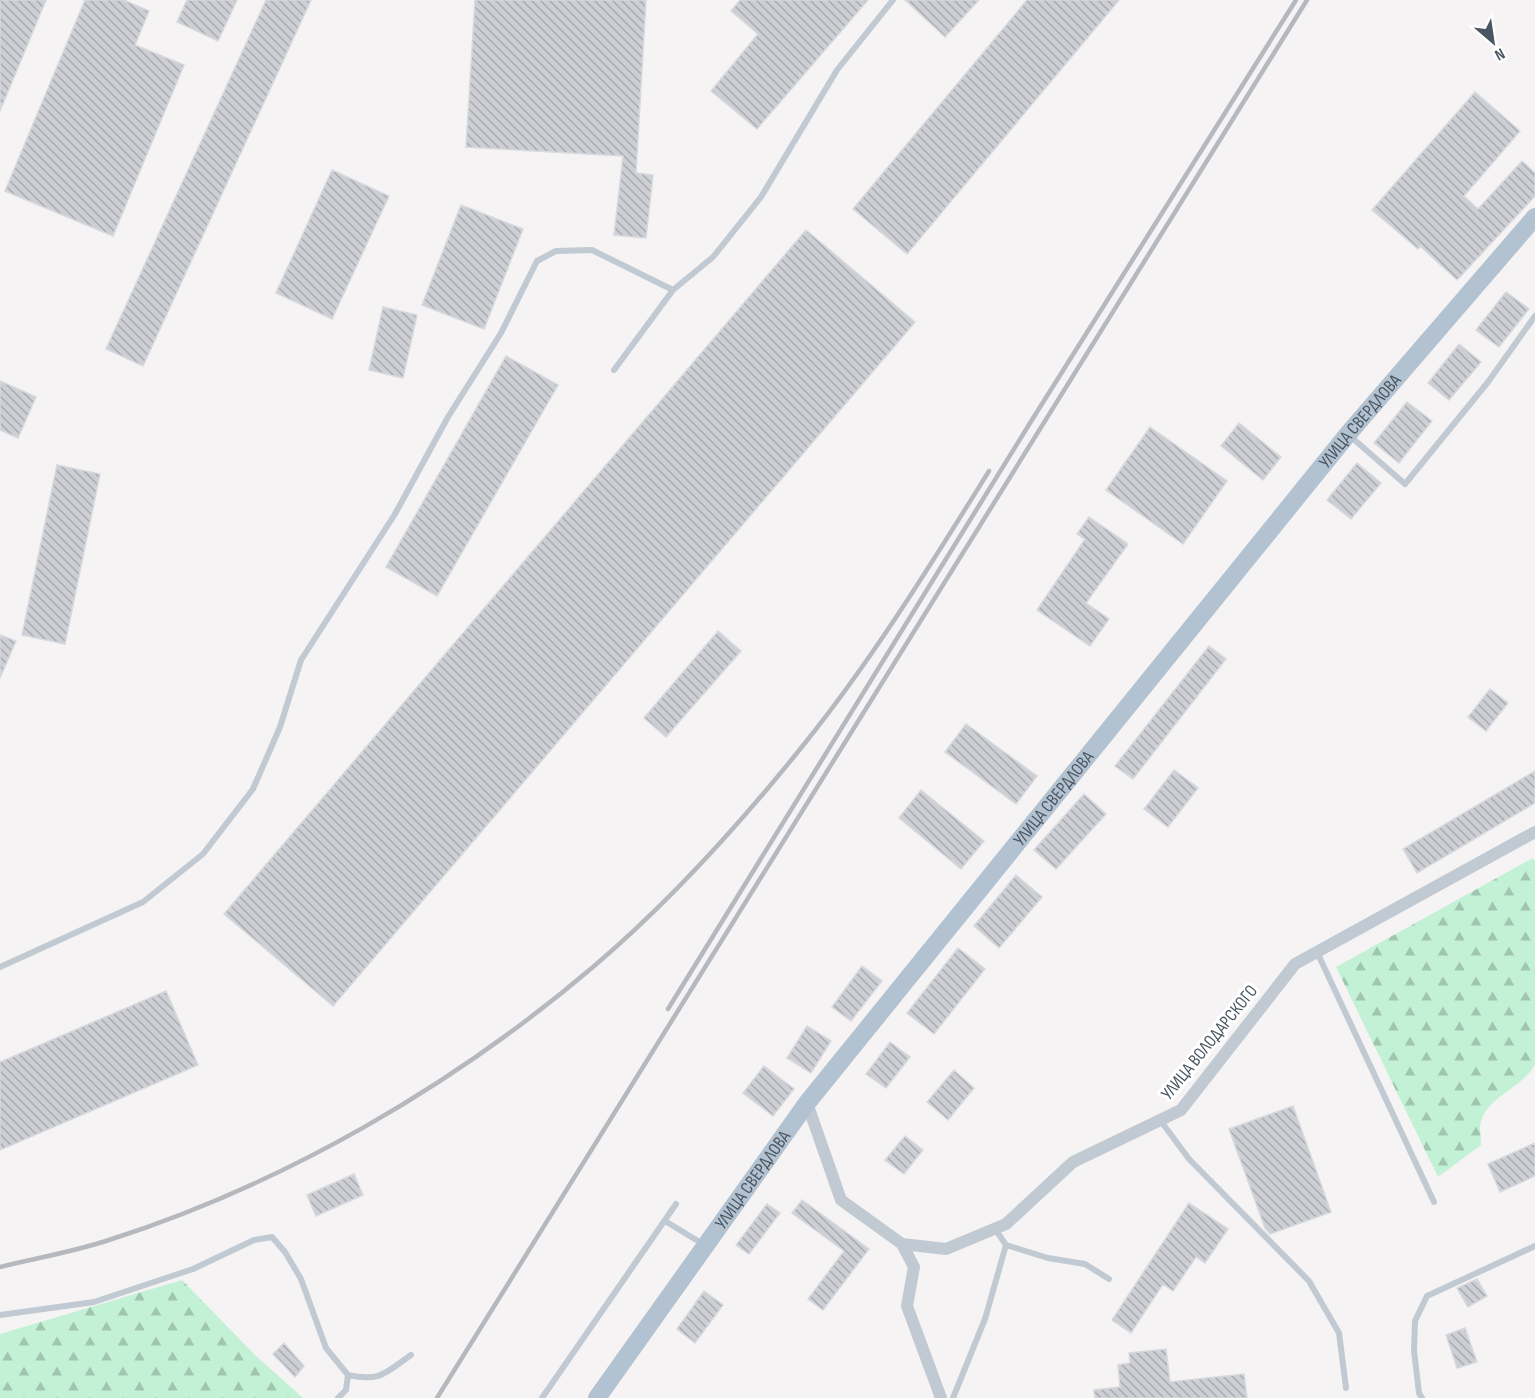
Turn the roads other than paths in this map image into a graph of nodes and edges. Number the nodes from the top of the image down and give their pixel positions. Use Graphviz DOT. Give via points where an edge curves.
graph roads {
  1 [pos="894,0"];
  2 [pos="1535,217"];
  3 [pos="673,290"];
  4 [pos="1535,316"];
  5 [pos="614,370"];
  6 [pos="1348,434"];
  7 [pos="1535,832"];
  8 [pos="1317,952"];
  9 [pos="0,967"];
  10 [pos="807,1103"];
  11 [pos="1160,1120"];
  12 [pos="1434,1202"];
  13 [pos="676,1204"];
  14 [pos="665,1221"];
  15 [pos="995,1229"];
  16 [pos="902,1244"];
  17 [pos="706,1245"];
  18 [pos="1006,1245"];
  19 [pos="1535,1246"];
  20 [pos="1109,1279"];
  21 [pos="0,1315"];
  22 [pos="411,1355"];
  23 [pos="348,1375"];
  24 [pos="1346,1388"];
  25 [pos="338,1398"];
  26 [pos="542,1398"];
  27 [pos="597,1398"];
  28 [pos="940,1398"];
  29 [pos="953,1398"];
  30 [pos="1422,1398"];
  1 -- 3 [label="lane" via="837,70 761,197 713,257"];
  2 -- 6 [label="main road, УЛИЦА СВЕРДЛОВА"];
  3 -- 5 [label="lane"];
  3 -- 9 [label="lane" via="592,250 556,251 537,261 501,333 448,417 395,514 301,660 280,727 254,789 203,854 143,902"];
  4 -- 6 [label="lane" via="1488,382 1405,484"];
  6 -- 10 [label="main road, УЛИЦА СВЕРДЛОВА"];
  7 -- 8 [label="street, УЛИЦА ВОЛОДАРСКОГО"];
  8 -- 11 [label="street, УЛИЦА ВОЛОДАРСКОГО" via="1294,964 1181,1110"];
  8 -- 12 [label="lane"];
  10 -- 16 [label="street, УЛИЦА ВОЛОДАРСКОГО" via="841,1200"];
  10 -- 17 [label="main road, УЛИЦА СВЕРДЛОВА"];
  11 -- 15 [label="street, УЛИЦА ВОЛОДАРСКОГО" via="1073,1162 1006,1224"];
  11 -- 24 [label="lane" via="1189,1159 1309,1281 1339,1333"];
  13 -- 14 [label="lane"];
  14 -- 17 [label="lane"];
  14 -- 26 [label="lane"];
  15 -- 16 [label="street, УЛИЦА ВОЛОДАРСКОГО" via="946,1249"];
  15 -- 18 [label="lane"];
  16 -- 28 [label="street" via="914,1267 907,1306"];
  17 -- 27 [label="main road, УЛИЦА СВЕРДЛОВА"];
  18 -- 20 [label="lane" via="1085,1264"];
  18 -- 29 [label="lane" via="985,1319"];
  19 -- 30 [label="lane" via="1428,1296 1415,1321 1416,1372"];
  21 -- 23 [label="lane" via="94,1302 193,1269 254,1240 272,1237 301,1279 326,1348"];
  22 -- 23 [label="lane" via="378,1377"];
  23 -- 25 [label="lane" via="346,1390"];
}
